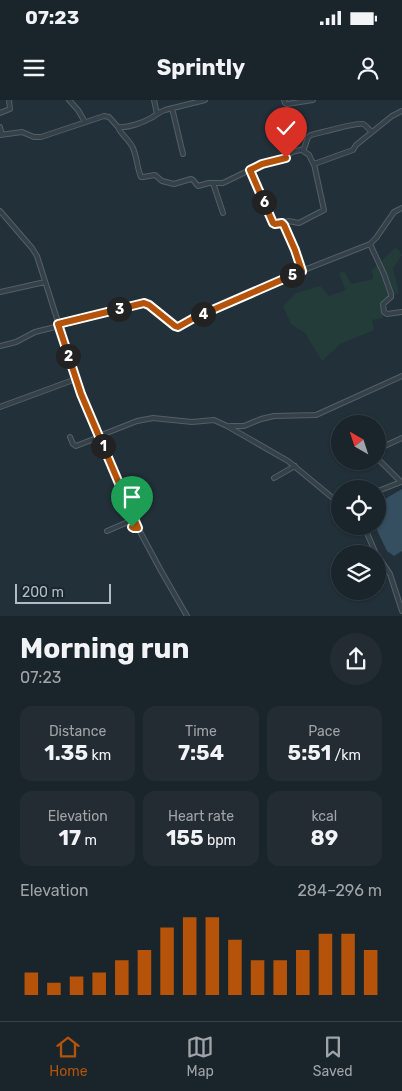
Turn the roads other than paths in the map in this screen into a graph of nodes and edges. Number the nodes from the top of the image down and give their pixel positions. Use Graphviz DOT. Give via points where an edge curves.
graph roads {
  1 [pos="9,100"];
  2 [pos="69,100"];
  3 [pos="154,100"];
  4 [pos="205,100"];
  5 [pos="284,100"];
  6 [pos="313,100"];
  7 [pos="172,108"];
  8 [pos="402,111"];
  9 [pos="0,113"];
  10 [pos="157,114"];
  11 [pos="85,122"];
  12 [pos="0,126"];
  13 [pos="118,127"];
  14 [pos="372,132"];
  15 [pos="1,135"];
  16 [pos="302,150"];
  17 [pos="183,154"];
  18 [pos="314,165"];
  19 [pos="250,170"];
  20 [pos="213,183"];
  21 [pos="402,208"];
  22 [pos="0,211"];
  23 [pos="223,213"];
  24 [pos="2,218"];
  25 [pos="282,224"];
  26 [pos="370,244"];
  27 [pos="302,271"];
  28 [pos="45,282"];
  29 [pos="0,292"];
  30 [pos="402,312"];
  31 [pos="59,325"];
  32 [pos="0,346"];
  33 [pos="402,376"];
  34 [pos="76,380"];
  35 [pos="0,407"];
  36 [pos="227,426"];
  37 [pos="99,436"];
  38 [pos="70,437"];
  39 [pos="402,438"];
  40 [pos="386,445"];
  41 [pos="295,466"];
  42 [pos="386,467"];
  43 [pos="274,478"];
  44 [pos="401,482"];
  45 [pos="386,488"];
  46 [pos="331,496"];
  47 [pos="138,528"];
  48 [pos="107,531"];
  49 [pos="386,568"];
  50 [pos="402,611"];
  51 [pos="187,616"];
  1 -- 9 [label="street" via="10,109"];
  2 -- 11 [label="street"];
  3 -- 10 [label="street"];
  4 -- 7 [label="street"];
  5 -- 6 [label="street" via="287,104"];
  7 -- 10 [label="street"];
  7 -- 17 [label="street"];
  8 -- 14 [label="street"];
  10 -- 13 [label="street" via="144,121"];
  11 -- 13 [label="street" via="107,116"];
  11 -- 15 [label="street" via="46,136 34,137 17,132"];
  12 -- 15 [label="street"];
  13 -- 20 [label="street" via="133,147 142,177 155,175 162,181 175,184 191,179 198,186"];
  14 -- 16 [label="street" via="363,124 349,125 309,136"];
  14 -- 18 [label="street" via="352,150"];
  16 -- 18 [label="street"];
  16 -- 19 [label="street"];
  18 -- 25 [label="street" via="324,210 299,223 288,220"];
  19 -- 20 [label="street" via="223,183"];
  19 -- 25 [label="street" via="273,223"];
  20 -- 23 [label="street"];
  21 -- 26 [label="street" via="394,212"];
  22 -- 24 [label="street"];
  24 -- 28 [label="street" via="34,251"];
  25 -- 27 [label="street"];
  26 -- 27 [label="street"];
  26 -- 30 [label="street" via="391,294 383,304 384,312"];
  27 -- 31 [label="street" via="178,327 144,303"];
  28 -- 29 [label="street"];
  28 -- 31 [label="street"];
  31 -- 32 [label="street"];
  31 -- 34 [label="street"];
  33 -- 36 [label="street" via="315,415 274,416 244,426"];
  34 -- 35 [label="street"];
  34 -- 37 [label="street"];
  36 -- 37 [label="street" via="210,420 192,422 153,418"];
  36 -- 41 [label="street"];
  37 -- 38 [label="street" via="76,446"];
  37 -- 47 [label="street"];
  39 -- 40 [label="street"];
  41 -- 43 [label="street"];
  41 -- 46 [label="street"];
  42 -- 44 [label="street"];
  44 -- 45 [label="street"];
  47 -- 48 [label="street" via="127,522"];
  47 -- 51 [label="street"];
  49 -- 50 [label="street"];
}
